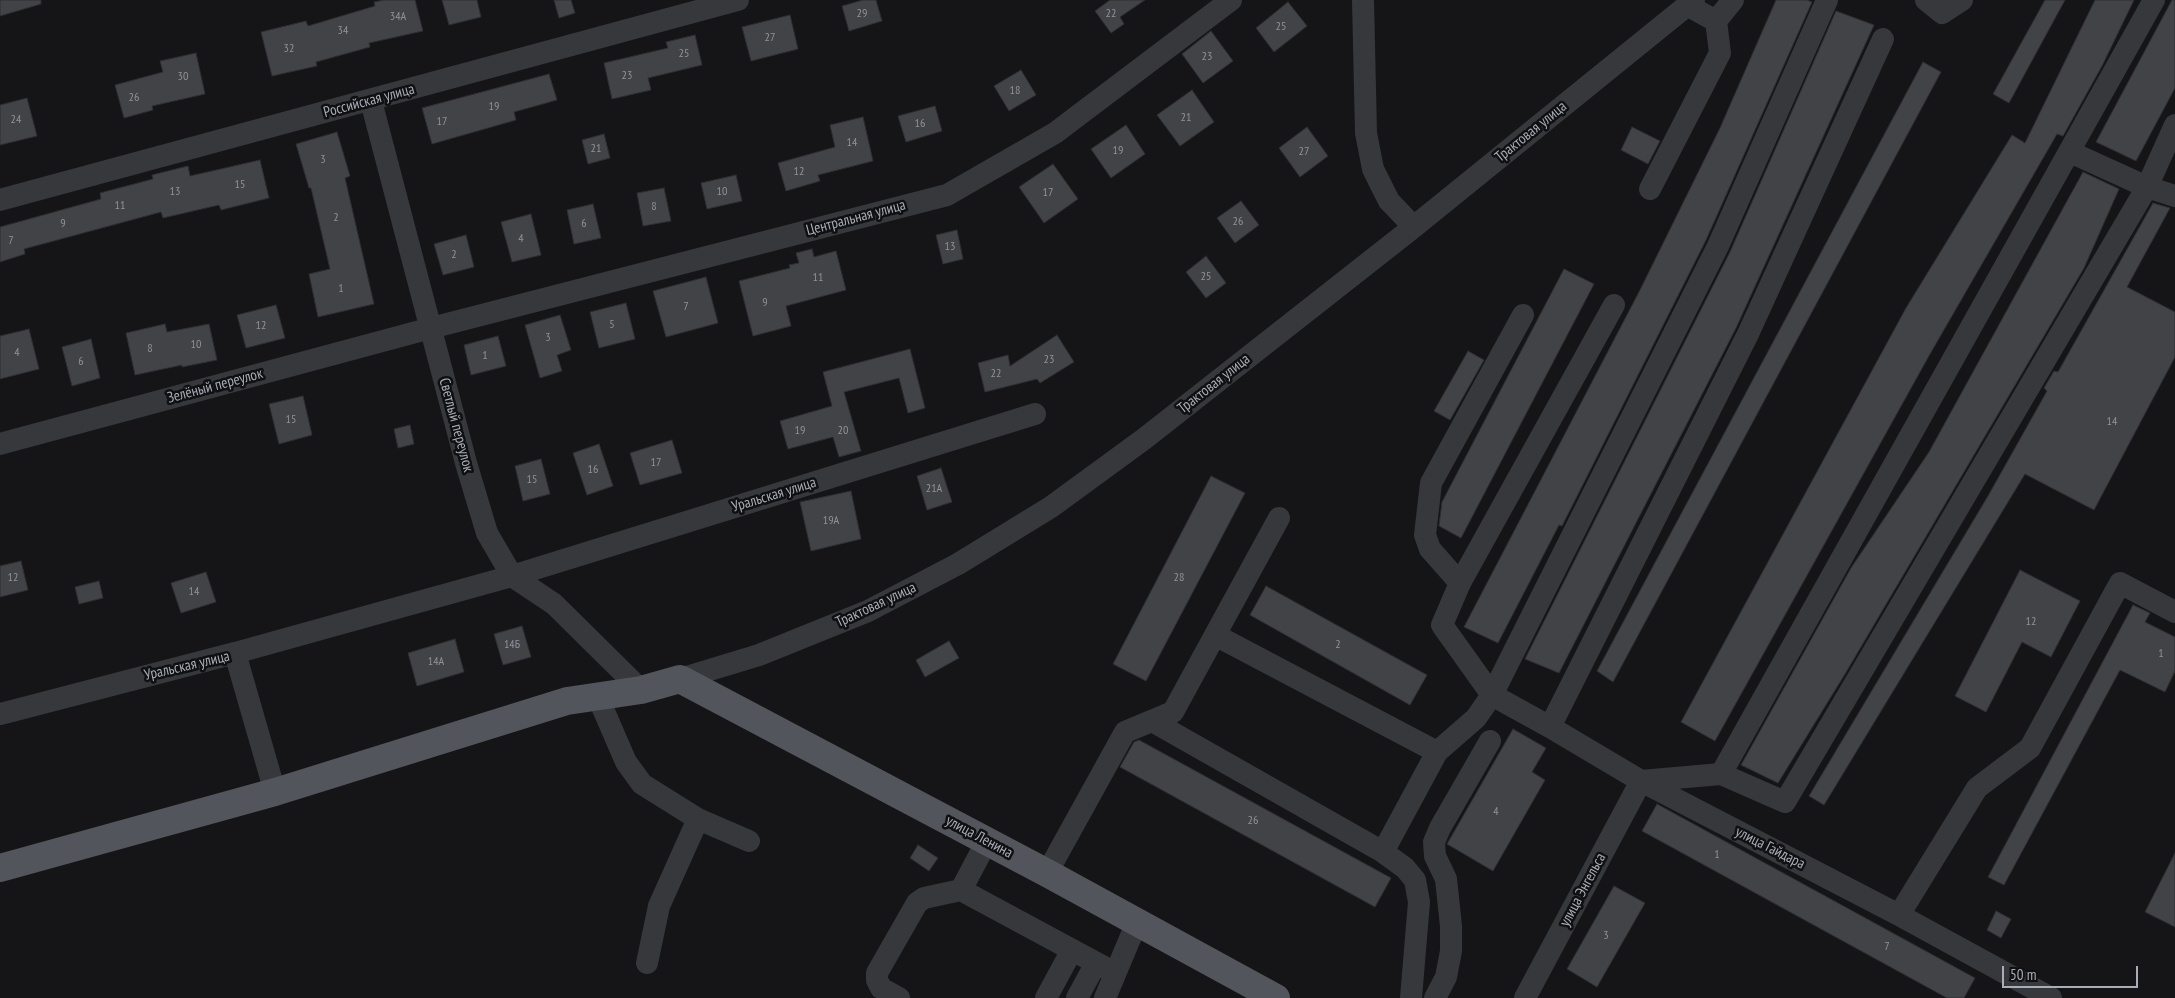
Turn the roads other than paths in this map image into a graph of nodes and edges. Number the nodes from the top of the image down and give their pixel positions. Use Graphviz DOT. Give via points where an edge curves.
graph roads {
  1 [pos="738,0"];
  2 [pos="1231,0"];
  3 [pos="1363,0"];
  4 [pos="1733,0"];
  5 [pos="1827,0"];
  6 [pos="1926,0"];
  7 [pos="1962,0"];
  8 [pos="2154,0"];
  9 [pos="1691,3"];
  10 [pos="1716,22"];
  11 [pos="1883,38"];
  12 [pos="371,100"];
  13 [pos="2175,125"];
  14 [pos="2070,152"];
  15 [pos="2147,187"];
  16 [pos="1650,189"];
  17 [pos="2175,196"];
  18 [pos="0,200"];
  19 [pos="1414,227"];
  20 [pos="1614,305"];
  21 [pos="1523,316"];
  22 [pos="431,328"];
  23 [pos="1035,414"];
  24 [pos="0,444"];
  25 [pos="1279,518"];
  26 [pos="512,576"];
  27 [pos="1460,583"];
  28 [pos="2175,612"];
  29 [pos="1215,635"];
  30 [pos="235,653"];
  31 [pos="680,679"];
  32 [pos="641,690"];
  33 [pos="597,695"];
  34 [pos="1492,695"];
  35 [pos="0,714"];
  36 [pos="1152,720"];
  37 [pos="1550,727"];
  38 [pos="1490,741"];
  39 [pos="1437,752"];
  40 [pos="1722,774"];
  41 [pos="1641,781"];
  42 [pos="275,792"];
  43 [pos="698,819"];
  44 [pos="749,841"];
  45 [pos="987,841"];
  46 [pos="1383,852"];
  47 [pos="0,868"];
  48 [pos="1047,873"];
  49 [pos="961,890"];
  50 [pos="1899,915"];
  51 [pos="1137,922"];
  52 [pos="1072,950"];
  53 [pos="1096,963"];
  54 [pos="647,964"];
  55 [pos="1116,974"];
  56 [pos="900,998"];
  57 [pos="1046,998"];
  58 [pos="1077,998"];
  59 [pos="1105,998"];
  60 [pos="1276,998"];
  61 [pos="1411,998"];
  62 [pos="1435,998"];
  63 [pos="1525,998"];
  64 [pos="2051,998"];
  1 -- 12 [label="street, Российская улица"];
  2 -- 22 [label="street, Центральная улица" via="1055,133 947,194"];
  3 -- 19 [label="street" via="1366,133 1372,169 1389,201"];
  4 -- 10 [label="street"];
  5 -- 34 [label="street" via="1718,246"];
  6 -- 7 [label="street" via="1942,13"];
  8 -- 14 [label="street"];
  9 -- 10 [label="street"];
  9 -- 19 [label="street, Трактовая улица"];
  10 -- 16 [label="street" via="1720,53"];
  11 -- 37 [label="street" via="1748,334"];
  12 -- 18 [label="street, Российская улица"];
  12 -- 22 [label="street, Светлый переулок"];
  13 -- 15 [label="street"];
  14 -- 15 [label="street"];
  14 -- 40 [label="street"];
  15 -- 17 [label="street"];
  15 -- 40 [label="street" via="1785,802"];
  19 -- 31 [label="street, Трактовая улица" via="1144,439 1051,507 975,554 868,611 759,655"];
  20 -- 27 [label="street"];
  21 -- 27 [label="street" via="1431,483 1425,535 1430,548"];
  22 -- 24 [label="street, Зелёный переулок"];
  22 -- 26 [label="street, Светлый переулок" via="487,533"];
  23 -- 26 [label="street, Уральская улица"];
  25 -- 29 [label="street"];
  26 -- 30 [label="street, Уральская улица"];
  26 -- 32 [label="street, Светлый переулок" via="554,604"];
  27 -- 34 [label="street" via="1442,625"];
  28 -- 50 [label="street" via="2120,583 2030,748 1977,788"];
  29 -- 36 [label="street" via="1173,712"];
  29 -- 39 [label="street"];
  30 -- 35 [label="street, Уральская улица"];
  30 -- 42 [label="street, Уральская улица"];
  31 -- 32 [label="main road"];
  31 -- 45 [label="main road, улица Ленина"];
  32 -- 33 [label="main road"];
  33 -- 42 [label="main road" via="567,701"];
  33 -- 43 [label="street" via="626,762 642,784"];
  34 -- 37 [label="street, улица Гайдара"];
  34 -- 39 [label="street" via="1476,718"];
  36 -- 46 [label="street"];
  36 -- 48 [label="street" via="1125,732"];
  37 -- 41 [label="street, улица Гайдара"];
  38 -- 62 [label="street" via="1434,842 1435,856 1446,879 1451,926 1446,977"];
  39 -- 46 [label="street"];
  40 -- 41 [label="street"];
  41 -- 50 [label="street, улица Гайдара"];
  41 -- 63 [label="street, улица Энгельса"];
  42 -- 47 [label="main road"];
  43 -- 44 [label="street"];
  43 -- 54 [label="street" via="659,906"];
  45 -- 48 [label="main road, улица Ленина"];
  45 -- 49 [label="street"];
  46 -- 61 [label="street" via="1415,880 1419,902"];
  48 -- 51 [label="main road, улица Ленина"];
  49 -- 52 [label="street"];
  49 -- 56 [label="street" via="924,898 917,904 877,973 882,988"];
  50 -- 64 [label="street, улица Гайдара"];
  51 -- 55 [label="street"];
  51 -- 60 [label="main road, улица Ленина"];
  52 -- 53 [label="street"];
  52 -- 57 [label="street"];
  53 -- 55 [label="street"];
  53 -- 58 [label="street"];
  55 -- 59 [label="street"];
}
